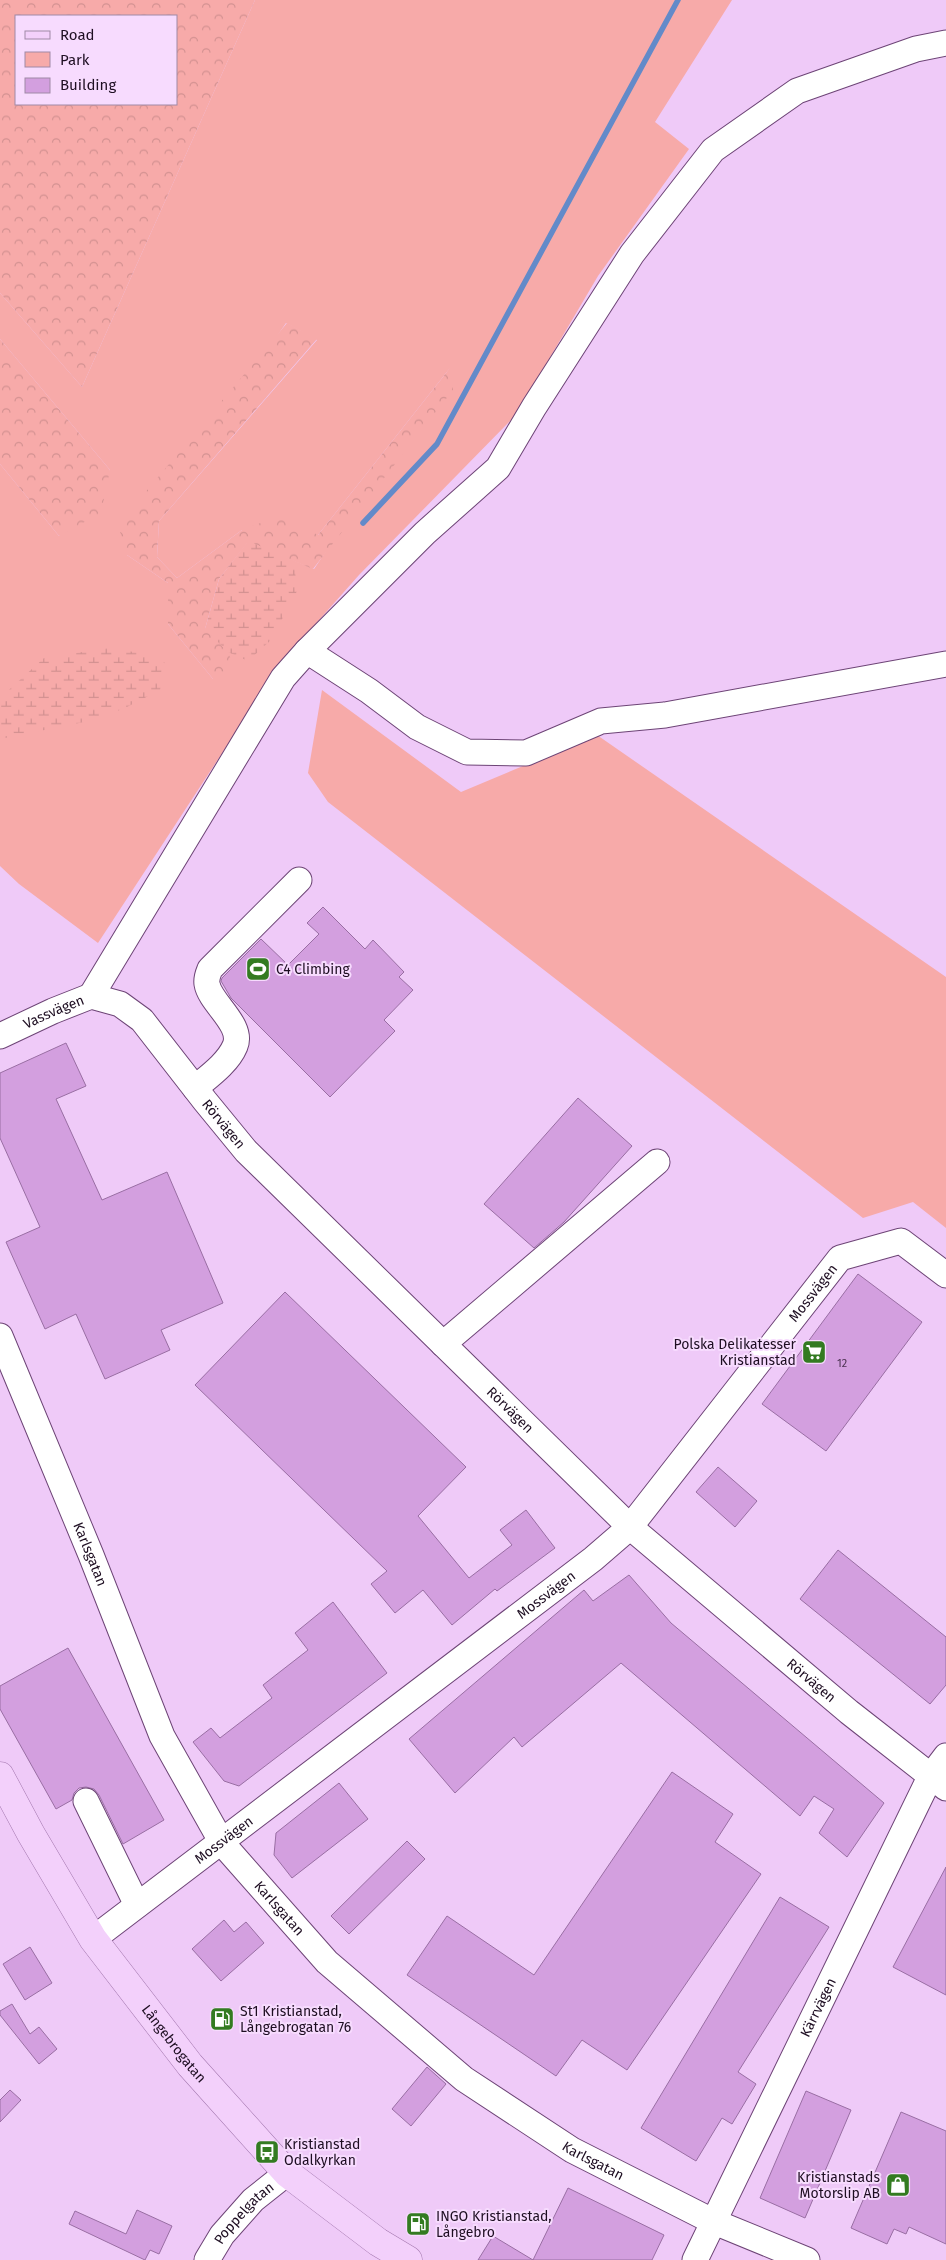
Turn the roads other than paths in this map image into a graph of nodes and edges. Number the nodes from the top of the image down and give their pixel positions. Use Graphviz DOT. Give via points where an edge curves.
graph roads {
  1 [pos="946,43"];
  2 [pos="307,651"];
  3 [pos="946,664"];
  4 [pos="299,880"];
  5 [pos="99,998"];
  6 [pos="0,1036"];
  7 [pos="195,1088"];
  8 [pos="657,1162"];
  9 [pos="946,1275"];
  10 [pos="0,1336"];
  11 [pos="442,1344"];
  12 [pos="630,1527"];
  13 [pos="946,1756"];
  14 [pos="0,1776"];
  15 [pos="938,1782"];
  16 [pos="86,1801"];
  17 [pos="220,1841"];
  18 [pos="138,1905"];
  19 [pos="93,1939"];
  20 [pos="287,2173"];
  21 [pos="712,2222"];
  22 [pos="207,2260"];
  23 [pos="408,2260"];
  24 [pos="695,2260"];
  25 [pos="808,2260"];
  1 -- 2 [label="street" via="916,49 798,91 713,150 632,254 498,468 425,533"];
  2 -- 3 [label="street" via="418,727 467,752 526,753 601,721 666,715"];
  2 -- 5 [label="street" via="283,678"];
  4 -- 7 [label="street" via="210,969 207,986 237,1034 236,1044"];
  5 -- 6 [label="street, Vassvägen"];
  5 -- 7 [label="street, Rörvägen" via="129,1009 142,1020"];
  7 -- 11 [label="street, Rörvägen" via="246,1150"];
  8 -- 11 [label="street"];
  9 -- 12 [label="street, Mossvägen" via="901,1241 840,1258"];
  10 -- 17 [label="street, Karlsgatan" via="162,1736"];
  11 -- 12 [label="street, Rörvägen"];
  12 -- 15 [label="street, Rörvägen" via="849,1712"];
  12 -- 17 [label="street, Mossvägen" via="593,1559"];
  13 -- 15 [label="street, Kärrvägen"];
  14 -- 19 [label="main road, Långebrogatan"];
  15 -- 21 [label="street, Kärrvägen"];
  16 -- 18 [label="street"];
  17 -- 18 [label="street, Mossvägen"];
  17 -- 21 [label="street, Karlsgatan" via="328,1962 464,2079 572,2150"];
  18 -- 19 [label="street, Mossvägen"];
  19 -- 20 [label="main road, Långebrogatan" via="190,2065"];
  20 -- 22 [label="street, Poppelgatan" via="236,2217"];
  20 -- 23 [label="main road, Långebrogatan" via="378,2242"];
  21 -- 24 [label="street, Kärrvägen"];
  21 -- 25 [label="street, Karlsgatan"];
}
